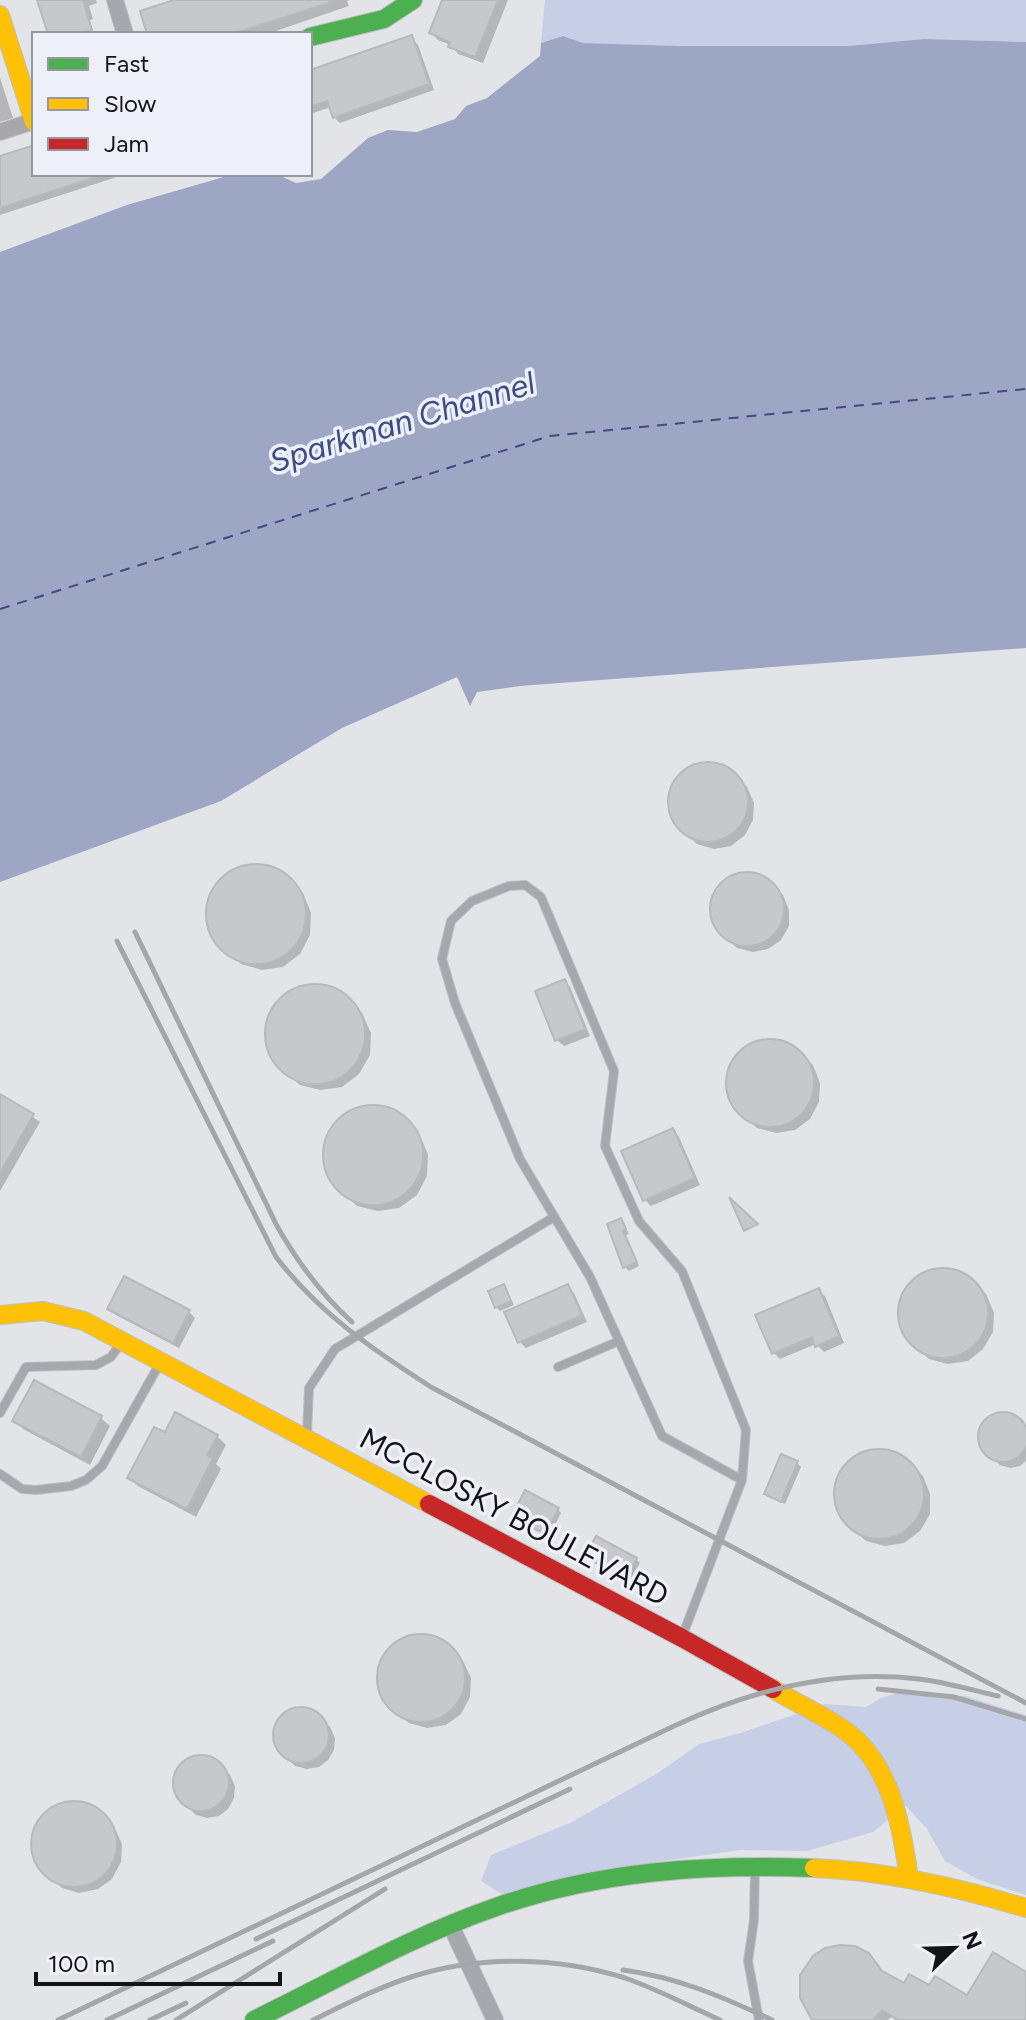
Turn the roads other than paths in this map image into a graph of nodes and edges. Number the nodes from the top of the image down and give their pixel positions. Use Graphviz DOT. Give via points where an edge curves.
graph roads {
  1 [pos="115,0"];
  2 [pos="413,0"];
  3 [pos="0,15"];
  4 [pos="124,32"];
  5 [pos="312,37"];
  6 [pos="32,116"];
  7 [pos="32,123"];
  8 [pos="0,132"];
  9 [pos="554,1217"];
  10 [pos="0,1315"];
  11 [pos="122,1341"];
  12 [pos="619,1341"];
  13 [pos="161,1362"];
  14 [pos="558,1367"];
  15 [pos="0,1413"];
  16 [pos="307,1439"];
  17 [pos="0,1474"];
  18 [pos="742,1480"];
  19 [pos="682,1638"];
  20 [pos="755,1867"];
  21 [pos="909,1878"];
  22 [pos="1026,1908"];
  23 [pos="451,1926"];
  24 [pos="254,2020"];
  25 [pos="495,2020"];
  26 [pos="759,2020"];
  1 -- 4 [label="street"];
  2 -- 5 [label="street" via="384,19"];
  3 -- 6 [label="street"];
  7 -- 8 [label="street"];
  9 -- 12 [label="lane" via="590,1277"];
  9 -- 16 [label="lane" via="335,1349 309,1388"];
  9 -- 18 [label="lane" via="520,1159 442,959 451,921 472,901 509,886 525,885 541,897 614,1071 605,1146 639,1221 682,1271 746,1430"];
  10 -- 11 [label="street, MCCLOSKY BOULEVARD" via="21,1310 65,1313"];
  11 -- 13 [label="street, MCCLOSKY BOULEVARD"];
  11 -- 15 [label="lane" via="111,1357 96,1365 26,1367"];
  12 -- 14 [label="lane"];
  12 -- 18 [label="lane" via="662,1436"];
  13 -- 16 [label="street, MCCLOSKY BOULEVARD"];
  13 -- 17 [label="lane" via="102,1466 86,1480 36,1490 22,1489"];
  16 -- 19 [label="street, MCCLOSKY BOULEVARD"];
  18 -- 19 [label="lane"];
  19 -- 21 [label="street, MCCLOSKY BOULEVARD" via="818,1713 860,1743 890,1794"];
  20 -- 21 [label="street"];
  20 -- 23 [label="street" via="619,1876 553,1889"];
  20 -- 26 [label="lane" via="748,1961"];
  21 -- 22 [label="street"];
  23 -- 24 [label="street"];
  23 -- 25 [label="street"];
}
